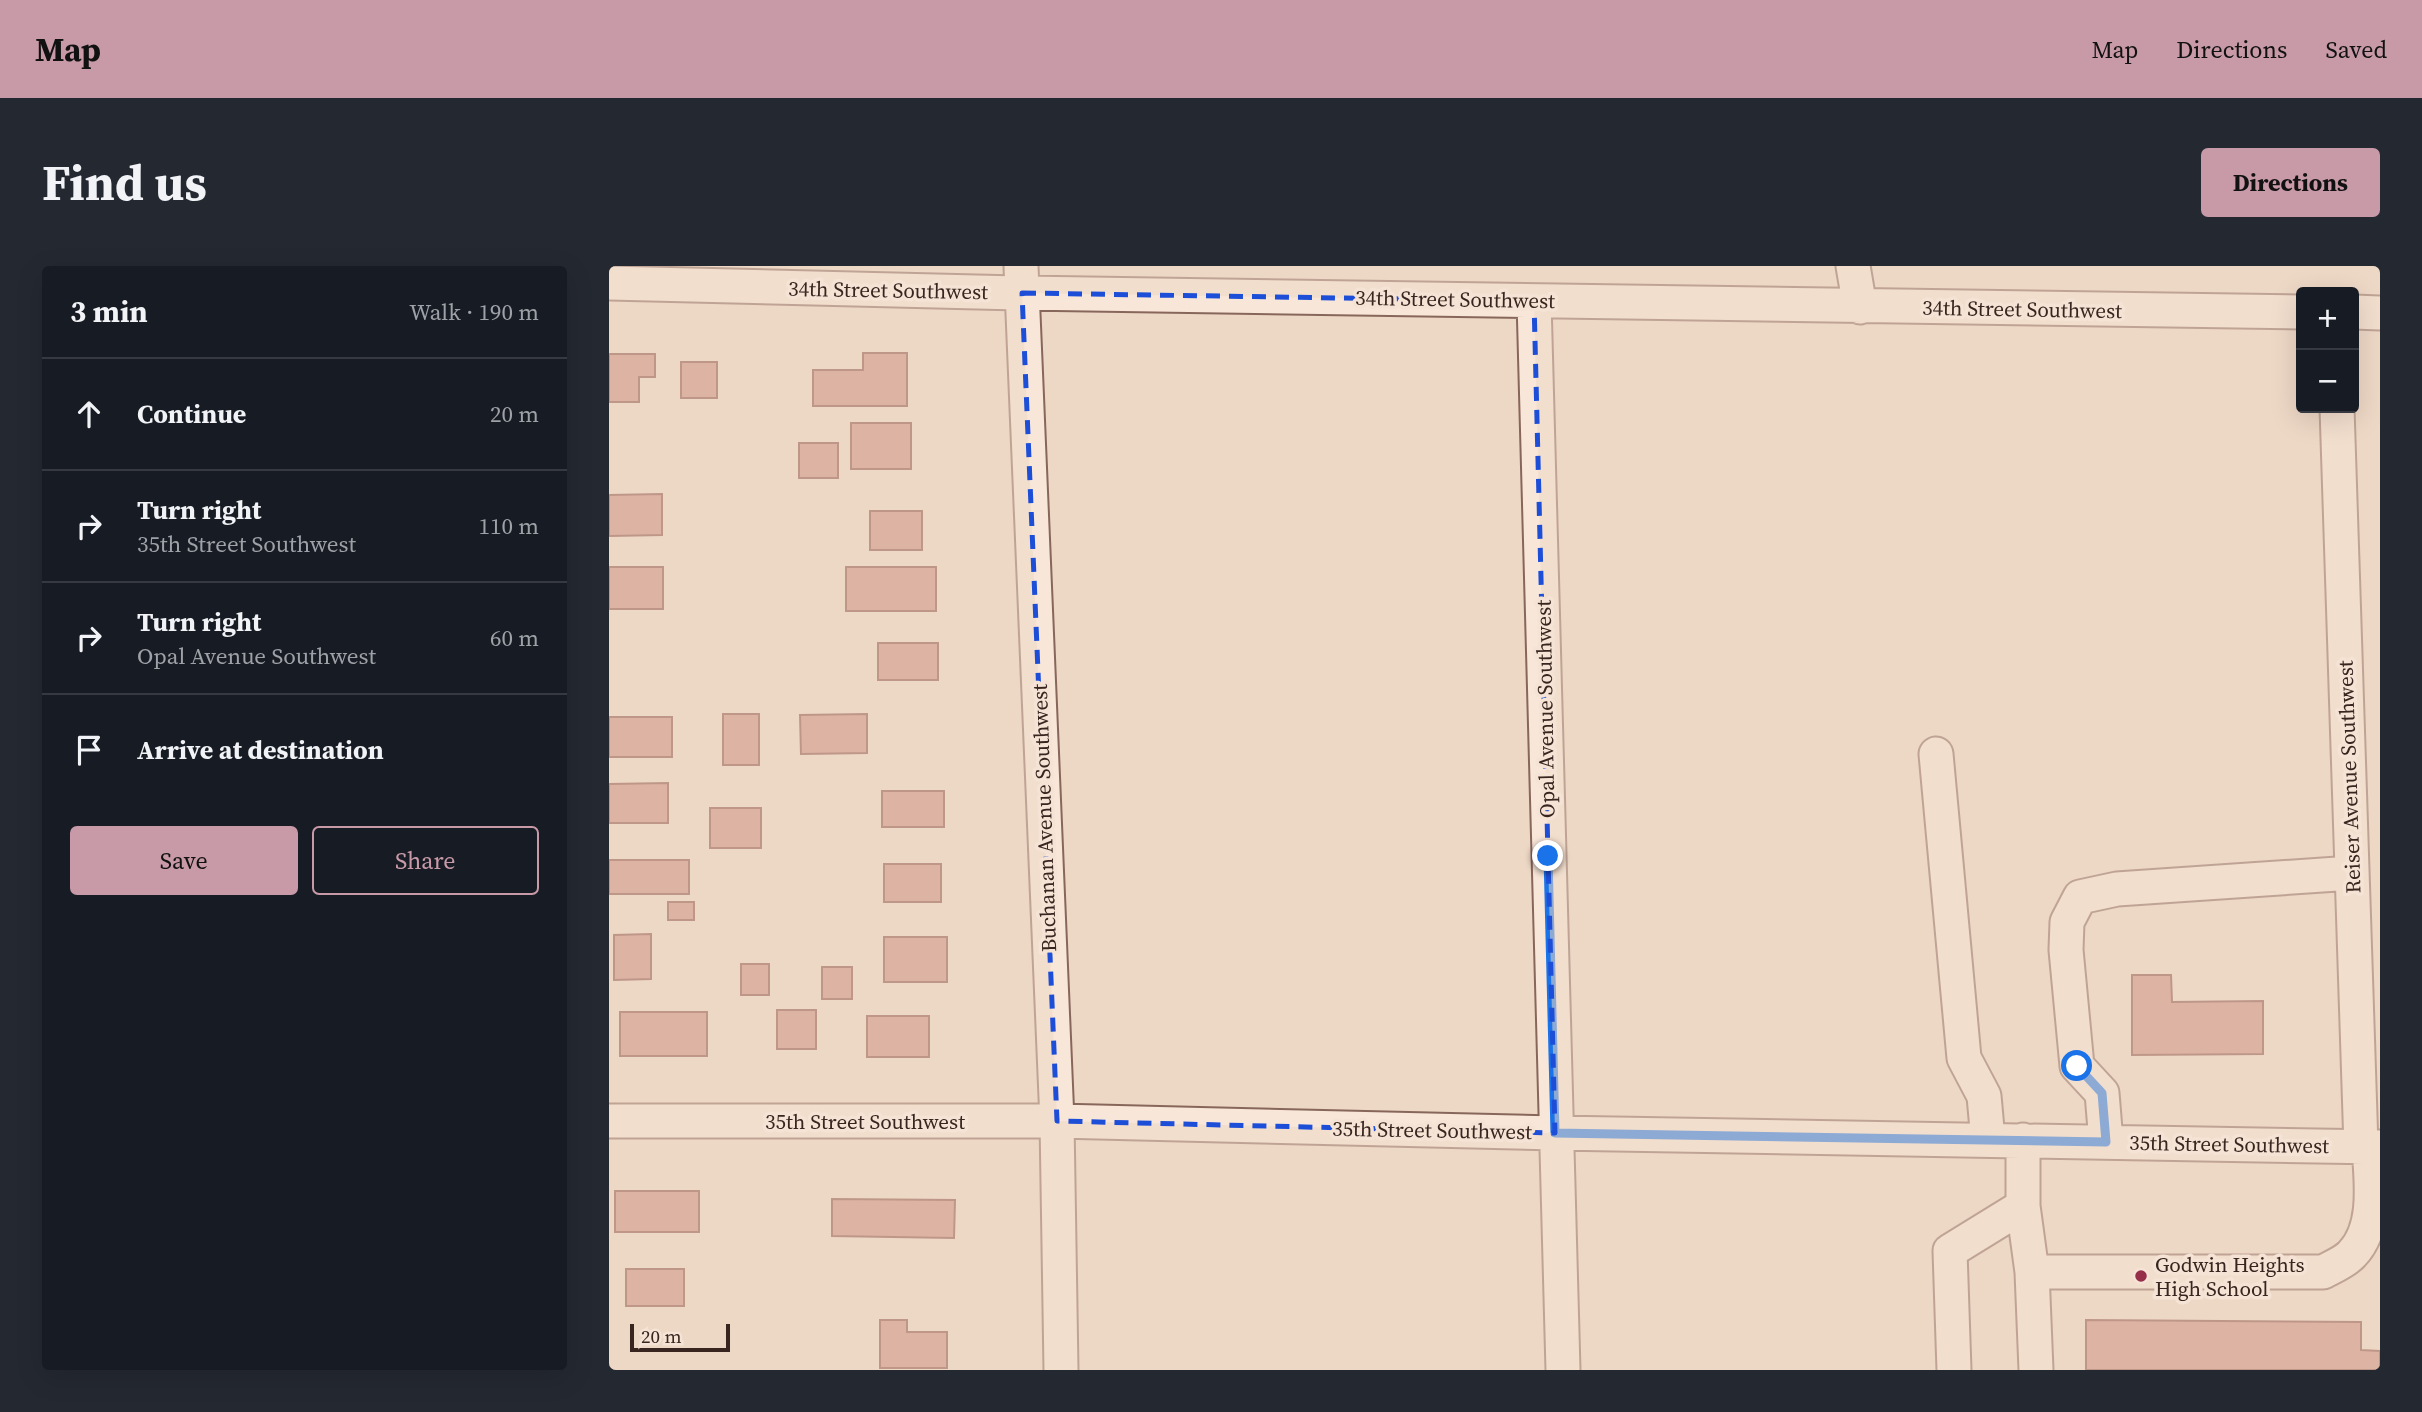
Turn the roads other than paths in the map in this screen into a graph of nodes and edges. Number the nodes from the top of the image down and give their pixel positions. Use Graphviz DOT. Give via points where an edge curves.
graph roads {
  1 [pos="1853,266"];
  2 [pos="1022,279"];
  3 [pos="609,284"];
  4 [pos="1534,301"];
  5 [pos="1860,307"];
  6 [pos="2296,312"];
  7 [pos="2359,312"];
  8 [pos="2380,313"];
  9 [pos="2337,413"];
  10 [pos="1936,754"];
  11 [pos="2352,873"];
  12 [pos="609,1121"];
  13 [pos="1057,1121"];
  14 [pos="1555,1133"];
  15 [pos="1988,1140"];
  16 [pos="2023,1140"];
  17 [pos="2106,1142"];
  18 [pos="2370,1146"];
  19 [pos="2023,1206"];
  20 [pos="2032,1272"];
  21 [pos="1061,1370"];
  22 [pos="1563,1370"];
  23 [pos="1954,1370"];
  24 [pos="2036,1370"];
  1 -- 5 [label="street"];
  2 -- 3 [label="street, 34th Street Southwest"];
  2 -- 4 [label="street, 34th Street Southwest"];
  2 -- 13 [label="street, Buchanan Avenue Southwest"];
  4 -- 5 [label="street, 34th Street Southwest"];
  4 -- 14 [label="street, Opal Avenue Southwest"];
  5 -- 6 [label="street, 34th Street Southwest"];
  7 -- 8 [label="street"];
  9 -- 11 [label="street, Reiser Avenue Southwest"];
  10 -- 15 [label="street" via="1964,1058 1984,1096"];
  11 -- 17 [label="street" via="2117,889 2080,897 2067,922 2066,950 2077,1066 2102,1093"];
  11 -- 18 [label="street, Reiser Avenue Southwest"];
  12 -- 13 [label="street, 35th Street Southwest"];
  13 -- 14 [label="street, 35th Street Southwest"];
  13 -- 21 [label="street, Buchanan Avenue Southwest"];
  14 -- 15 [label="street, 35th Street Southwest"];
  14 -- 22 [label="street, Opal Avenue Southwest"];
  15 -- 16 [label="street, 35th Street Southwest"];
  16 -- 17 [label="street, 35th Street Southwest"];
  16 -- 19 [label="street"];
  17 -- 18 [label="street, 35th Street Southwest"];
  18 -- 20 [label="street, Reiser Avenue Southwest" via="2371,1199 2364,1235 2351,1255 2323,1272"];
  19 -- 20 [label="street"];
  19 -- 23 [label="street" via="1950,1251"];
  20 -- 24 [label="street"];
}
